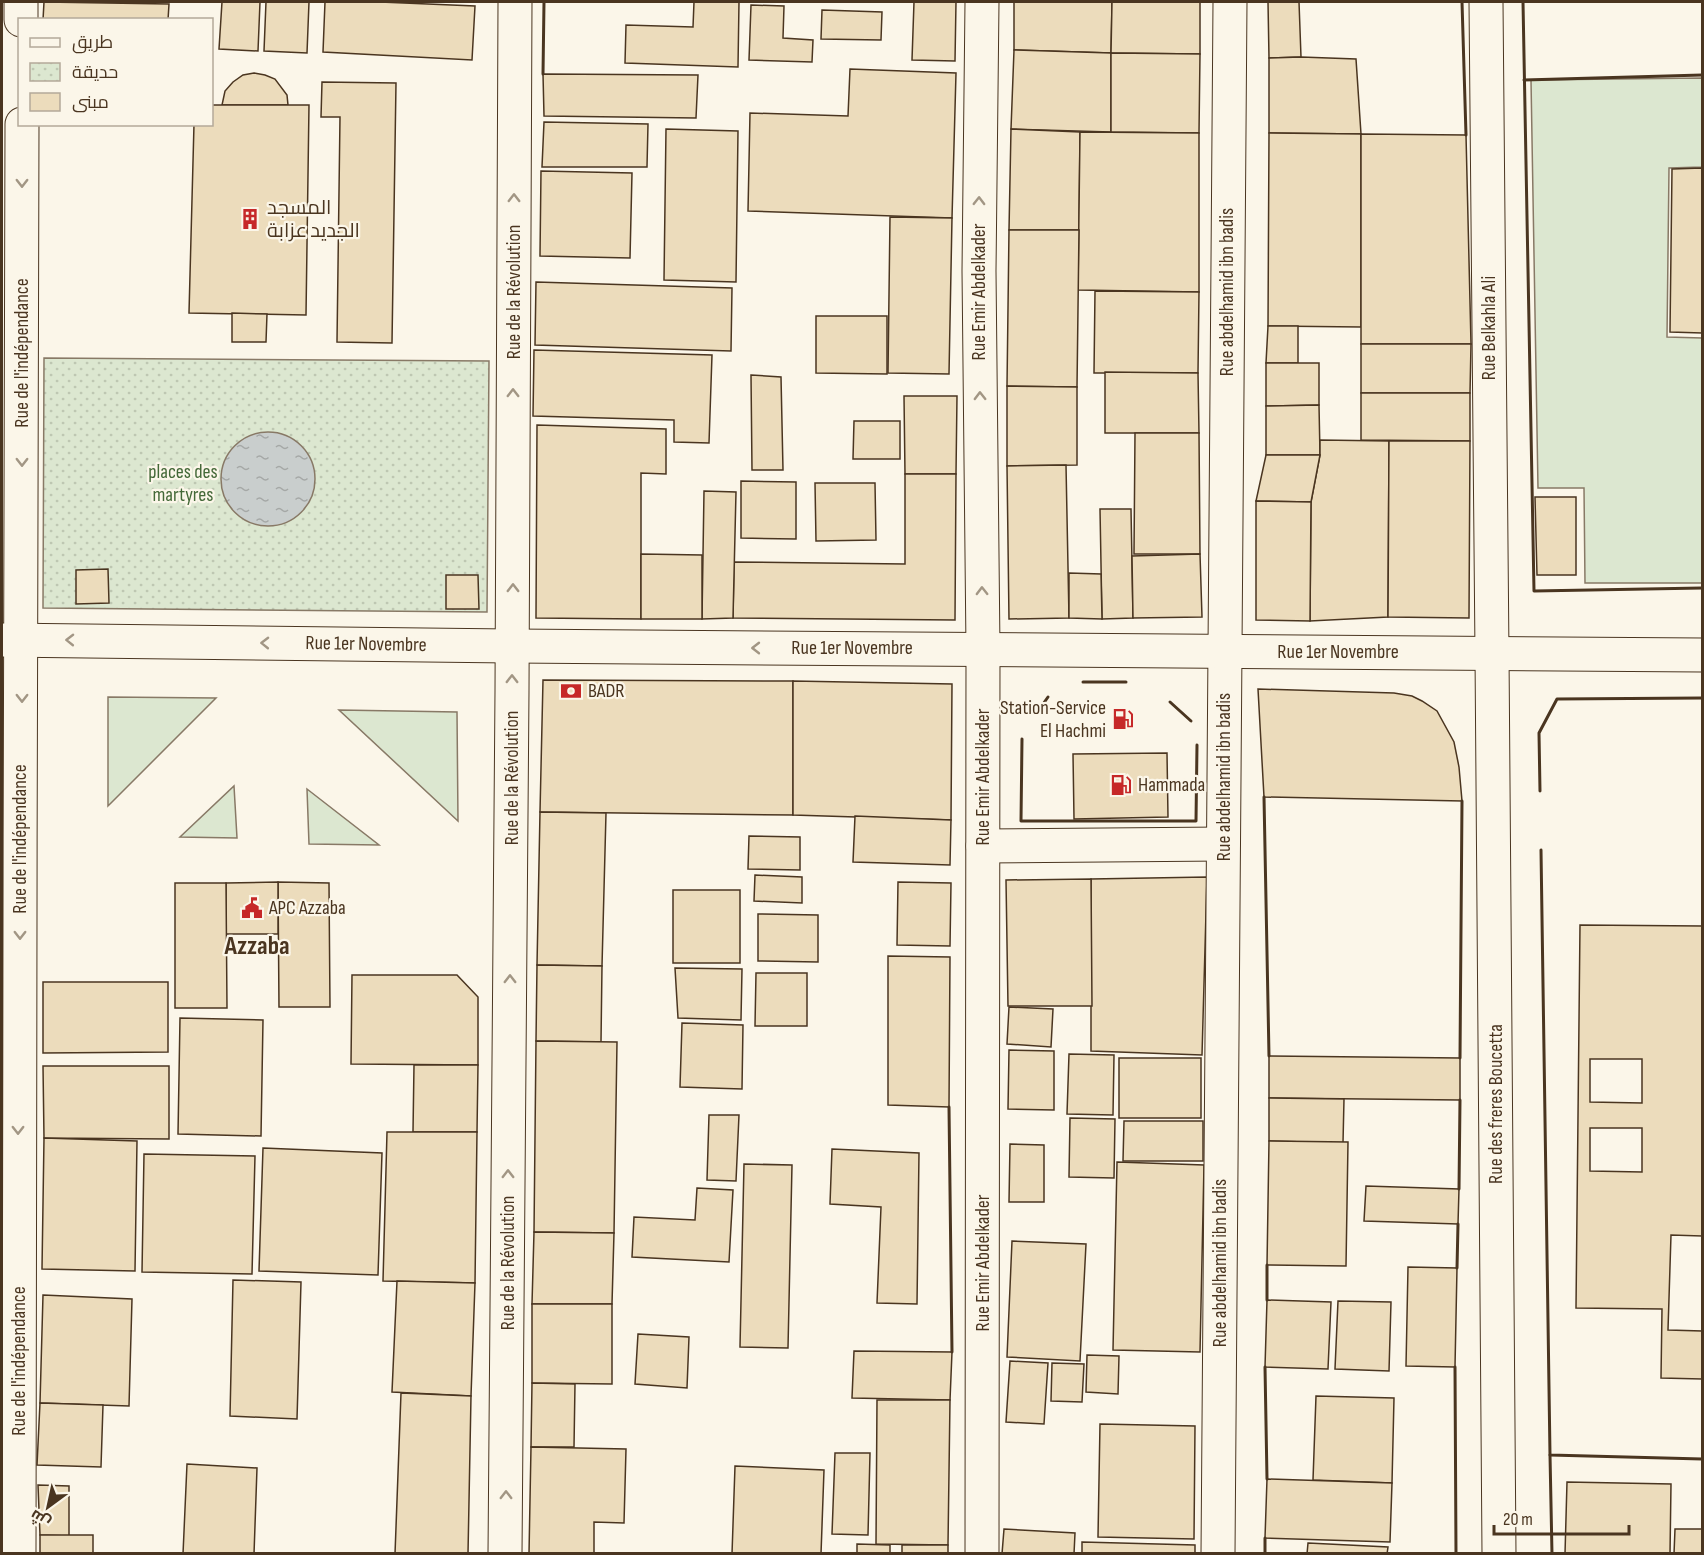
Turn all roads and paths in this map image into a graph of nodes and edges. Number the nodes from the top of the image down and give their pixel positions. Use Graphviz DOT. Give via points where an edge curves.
graph roads {
  1 [pos="21,2"];
  2 [pos="515,2"];
  3 [pos="982,2"];
  4 [pos="1230,2"];
  5 [pos="1486,2"];
  6 [pos="21,18"];
  7 [pos="22,126"];
  8 [pos="12,640"];
  9 [pos="513,646"];
  10 [pos="983,649"];
  11 [pos="1224,651"];
  12 [pos="1492,654"];
  13 [pos="1702,655"];
  14 [pos="1223,844"];
  15 [pos="983,846"];
  16 [pos="19,1554"];
  17 [pos="506,1554"];
  18 [pos="982,1554"];
  19 [pos="1218,1554"];
  20 [pos="1499,1554"];
  1 -- 6 [label="street"];
  9 -- 2 [label="street, Rue de la Révolution, one-way"];
  10 -- 3 [label="street, Rue Emir Abdelkader, one-way" via="979,271"];
  4 -- 11 [label="street, Rue abdelhamid ibn badis"];
  5 -- 12 [label="street, Rue Belkahla Ali"];
  7 -- 8 [label="street, Rue de l'indépendance, one-way"];
  9 -- 8 [label="street, Rue 1er Novembre, one-way"];
  8 -- 16 [label="street, Rue de l'indépendance, one-way"];
  10 -- 9 [label="street, Rue 1er Novembre, one-way"];
  17 -- 9 [label="street, Rue de la Révolution, one-way"];
  10 -- 11 [label="street, Rue 1er Novembre"];
  10 -- 15 [label="street, Rue Emir Abdelkader"];
  11 -- 12 [label="street, Rue 1er Novembre"];
  11 -- 14 [label="street, Rue abdelhamid ibn badis"];
  12 -- 13 [label="street, Rue 1er Novembre"];
  12 -- 20 [label="street, Rue des freres Boucetta"];
  14 -- 15 [label="street"];
  14 -- 19 [label="street, Rue abdelhamid ibn badis"];
  15 -- 18 [label="street, Rue Emir Abdelkader"];
}
